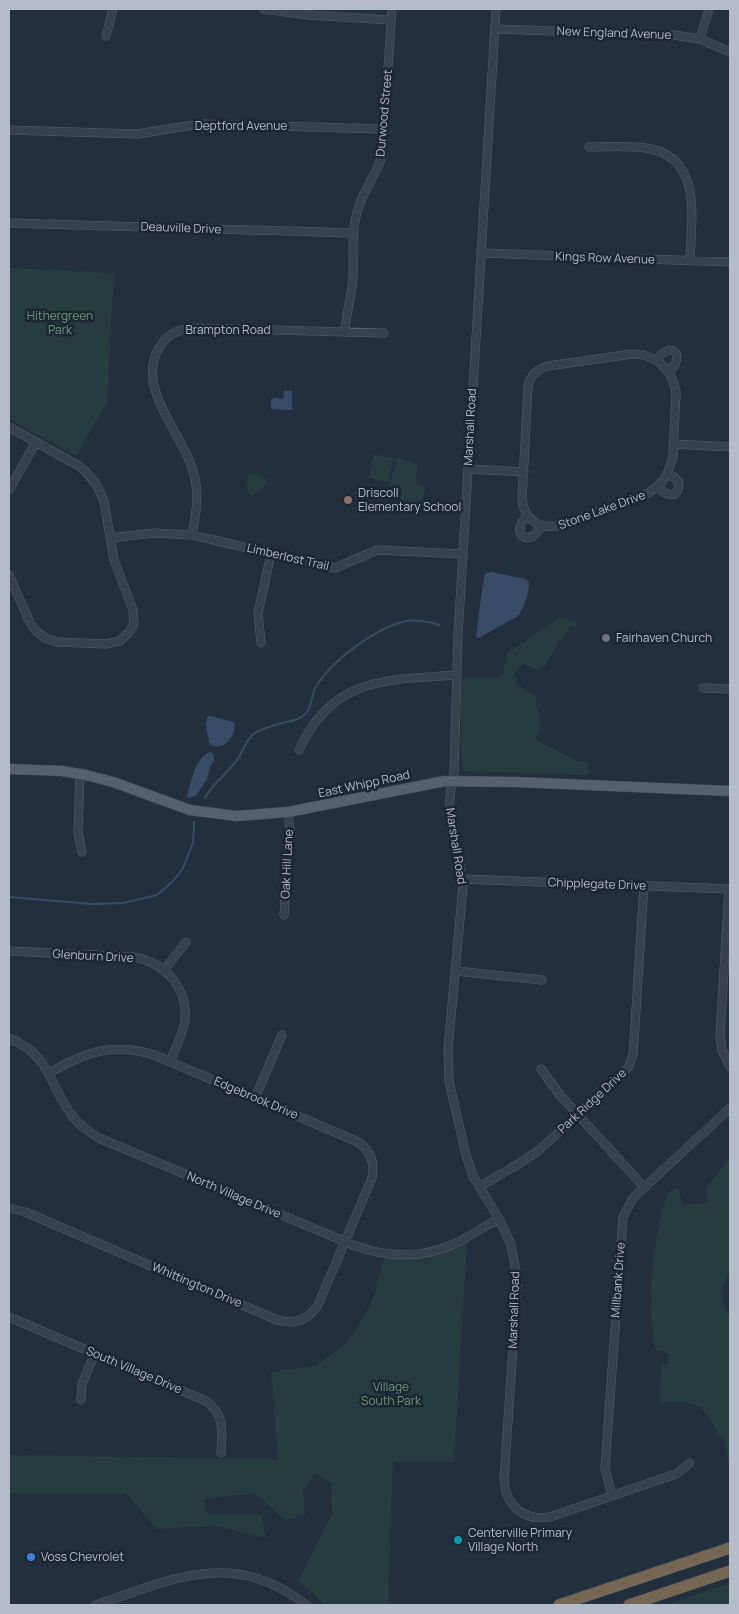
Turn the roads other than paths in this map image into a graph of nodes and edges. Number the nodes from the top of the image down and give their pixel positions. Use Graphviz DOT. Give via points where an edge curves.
graph roads {
  1 [pos="113,9"];
  2 [pos="264,9"];
  3 [pos="392,9"];
  4 [pos="496,9"];
  5 [pos="709,9"];
  6 [pos="391,20"];
  7 [pos="495,28"];
  8 [pos="106,36"];
  9 [pos="700,39"];
  10 [pos="730,52"];
  11 [pos="384,129"];
  12 [pos="9,130"];
  13 [pos="590,147"];
  14 [pos="9,223"];
  15 [pos="354,233"];
  16 [pos="481,253"];
  17 [pos="690,260"];
  18 [pos="730,262"];
  19 [pos="345,331"];
  20 [pos="384,332"];
  21 [pos="657,360"];
  22 [pos="669,372"];
  23 [pos="9,427"];
  24 [pos="36,442"];
  25 [pos="673,444"];
  26 [pos="730,447"];
  27 [pos="468,469"];
  28 [pos="524,472"];
  29 [pos="667,474"];
  30 [pos="658,487"];
  31 [pos="9,490"];
  32 [pos="527,516"];
  33 [pos="541,526"];
  34 [pos="192,536"];
  35 [pos="110,538"];
  36 [pos="271,554"];
  37 [pos="462,554"];
  38 [pos="9,575"];
  39 [pos="261,643"];
  40 [pos="456,675"];
  41 [pos="703,688"];
  42 [pos="730,689"];
  43 [pos="299,750"];
  44 [pos="9,769"];
  45 [pos="80,774"];
  46 [pos="452,781"];
  47 [pos="730,790"];
  48 [pos="288,812"];
  49 [pos="82,852"];
  50 [pos="463,879"];
  51 [pos="644,886"];
  52 [pos="730,889"];
  53 [pos="284,915"];
  54 [pos="186,942"];
  55 [pos="9,951"];
  56 [pos="164,970"];
  57 [pos="456,971"];
  58 [pos="542,980"];
  59 [pos="282,1035"];
  60 [pos="9,1038"];
  61 [pos="170,1062"];
  62 [pos="730,1066"];
  63 [pos="541,1069"];
  64 [pos="49,1073"];
  65 [pos="255,1098"];
  66 [pos="730,1108"];
  67 [pos="578,1115"];
  68 [pos="479,1187"];
  69 [pos="644,1187"];
  70 [pos="9,1208"];
  71 [pos="499,1219"];
  72 [pos="344,1242"];
  73 [pos="9,1317"];
  74 [pos="94,1354"];
  75 [pos="81,1400"];
  76 [pos="221,1453"];
  77 [pos="690,1464"];
  78 [pos="612,1496"];
  79 [pos="730,1548"];
  80 [pos="730,1571"];
  81 [pos="96,1605"];
  82 [pos="306,1605"];
  83 [pos="559,1605"];
  84 [pos="629,1605"];
  1 -- 8 [label="street"];
  2 -- 6 [label="street"];
  3 -- 6 [label="street, Durwood Street"];
  4 -- 7 [label="street, Marshall Road"];
  5 -- 9 [label="street"];
  6 -- 11 [label="street, Durwood Street"];
  7 -- 9 [label="street, New England Avenue" via="674,35"];
  7 -- 16 [label="street, Marshall Road"];
  9 -- 10 [label="street, New England Avenue"];
  11 -- 12 [label="street, Deptford Avenue" via="214,124 137,134"];
  11 -- 15 [label="street, Durwood Street" via="382,156 360,202"];
  13 -- 17 [label="street" via="650,149 678,164 691,193"];
  14 -- 15 [label="street, Deauville Drive"];
  15 -- 19 [label="street, Durwood Street" via="353,280"];
  16 -- 17 [label="street, Kings Row Avenue"];
  16 -- 27 [label="street, Marshall Road"];
  17 -- 18 [label="street, Kings Row Avenue"];
  19 -- 20 [label="street, Brampton Road"];
  19 -- 34 [label="street, Brampton Road" via="186,328 161,344 154,358 152,376 162,406 194,472 197,504"];
  21 -- 22 [label="street, Stone Lake Drive"];
  21 -- 22 [label="street" via="664,351 674,352 677,361"];
  21 -- 28 [label="street" via="632,354 538,370 528,387"];
  22 -- 25 [label="street, Stone Lake Drive" via="676,392"];
  23 -- 24 [label="street"];
  24 -- 31 [label="street"];
  24 -- 35 [label="street" via="79,466 91,477 106,505"];
  25 -- 26 [label="street"];
  25 -- 29 [label="street, Stone Lake Drive" via="673,457"];
  27 -- 28 [label="street"];
  27 -- 37 [label="street, Marshall Road"];
  28 -- 32 [label="street" via="523,504"];
  29 -- 30 [label="street, Stone Lake Drive"];
  29 -- 30 [label="street" via="679,482 676,493 669,495"];
  30 -- 33 [label="street, Stone Lake Drive" via="640,497 557,526"];
  32 -- 33 [label="street, Stone Lake Drive"];
  32 -- 33 [label="street" via="520,526 525,537 535,535"];
  34 -- 35 [label="street, Limberlost Trail" via="154,533"];
  34 -- 36 [label="street, Limberlost Trail"];
  35 -- 38 [label="street" via="117,571 134,616 133,626 120,641 79,643 45,638 30,623"];
  36 -- 37 [label="street, Limberlost Trail" via="335,568 381,549"];
  36 -- 39 [label="street" via="258,614"];
  37 -- 40 [label="street, Marshall Road"];
  40 -- 43 [label="street" via="376,683 352,691 322,713 307,732"];
  40 -- 46 [label="street, Marshall Road"];
  41 -- 42 [label="street"];
  44 -- 45 [label="main road, East Whipp Road"];
  45 -- 48 [label="main road, East Whipp Road" via="207,813 251,816"];
  45 -- 49 [label="street" via="78,832"];
  46 -- 47 [label="main road, East Whipp Road"];
  46 -- 48 [label="main road, East Whipp Road"];
  46 -- 50 [label="street, Marshall Road" via="450,818"];
  48 -- 53 [label="street, Oak Hill Lane" via="290,829"];
  50 -- 51 [label="street, Chipplegate Drive"];
  50 -- 57 [label="street, Marshall Road"];
  51 -- 52 [label="street, Chipplegate Drive"];
  51 -- 67 [label="street, Park Ridge Drive" via="631,1061 622,1075"];
  52 -- 62 [label="street" via="720,1036 722,1050"];
  54 -- 56 [label="street"];
  55 -- 56 [label="street, Glenburn Drive" via="135,957"];
  56 -- 61 [label="street, Glenburn Drive" via="178,985 185,1008 183,1030"];
  57 -- 58 [label="street"];
  57 -- 68 [label="street, Marshall Road" via="448,1071 466,1155"];
  59 -- 65 [label="street"];
  60 -- 64 [label="street, North Village Drive" via="36,1055"];
  61 -- 64 [label="street, Edgebrook Drive" via="138,1051 110,1049 87,1054"];
  61 -- 65 [label="street, Edgebrook Drive"];
  63 -- 67 [label="street"];
  64 -- 72 [label="street, North Village Drive" via="74,1118 99,1138"];
  65 -- 72 [label="street, Edgebrook Drive" via="356,1141 370,1154 372,1178"];
  66 -- 69 [label="street, Millbank Drive"];
  67 -- 68 [label="street, Park Ridge Drive" via="530,1158"];
  67 -- 69 [label="street"];
  68 -- 71 [label="street, Marshall Road"];
  69 -- 78 [label="street, Millbank Drive" via="629,1203 622,1222 605,1468"];
  70 -- 72 [label="street, Whittington Drive" via="287,1322 305,1318 314,1312"];
  71 -- 72 [label="street, North Village Drive" via="460,1242 426,1253 382,1254"];
  71 -- 78 [label="street, Marshall Road" via="514,1256 517,1287 504,1480 506,1494 520,1512 537,1518 550,1517"];
  73 -- 74 [label="street, South Village Drive"];
  74 -- 75 [label="street" via="82,1384"];
  74 -- 76 [label="street, South Village Drive" via="210,1404 222,1424"];
  77 -- 78 [label="street, Marshall Road" via="676,1474"];
  79 -- 83 [label="highway"];
  80 -- 84 [label="highway"];
  81 -- 82 [label="street" via="173,1579 214,1572 240,1574 264,1581"];
}
